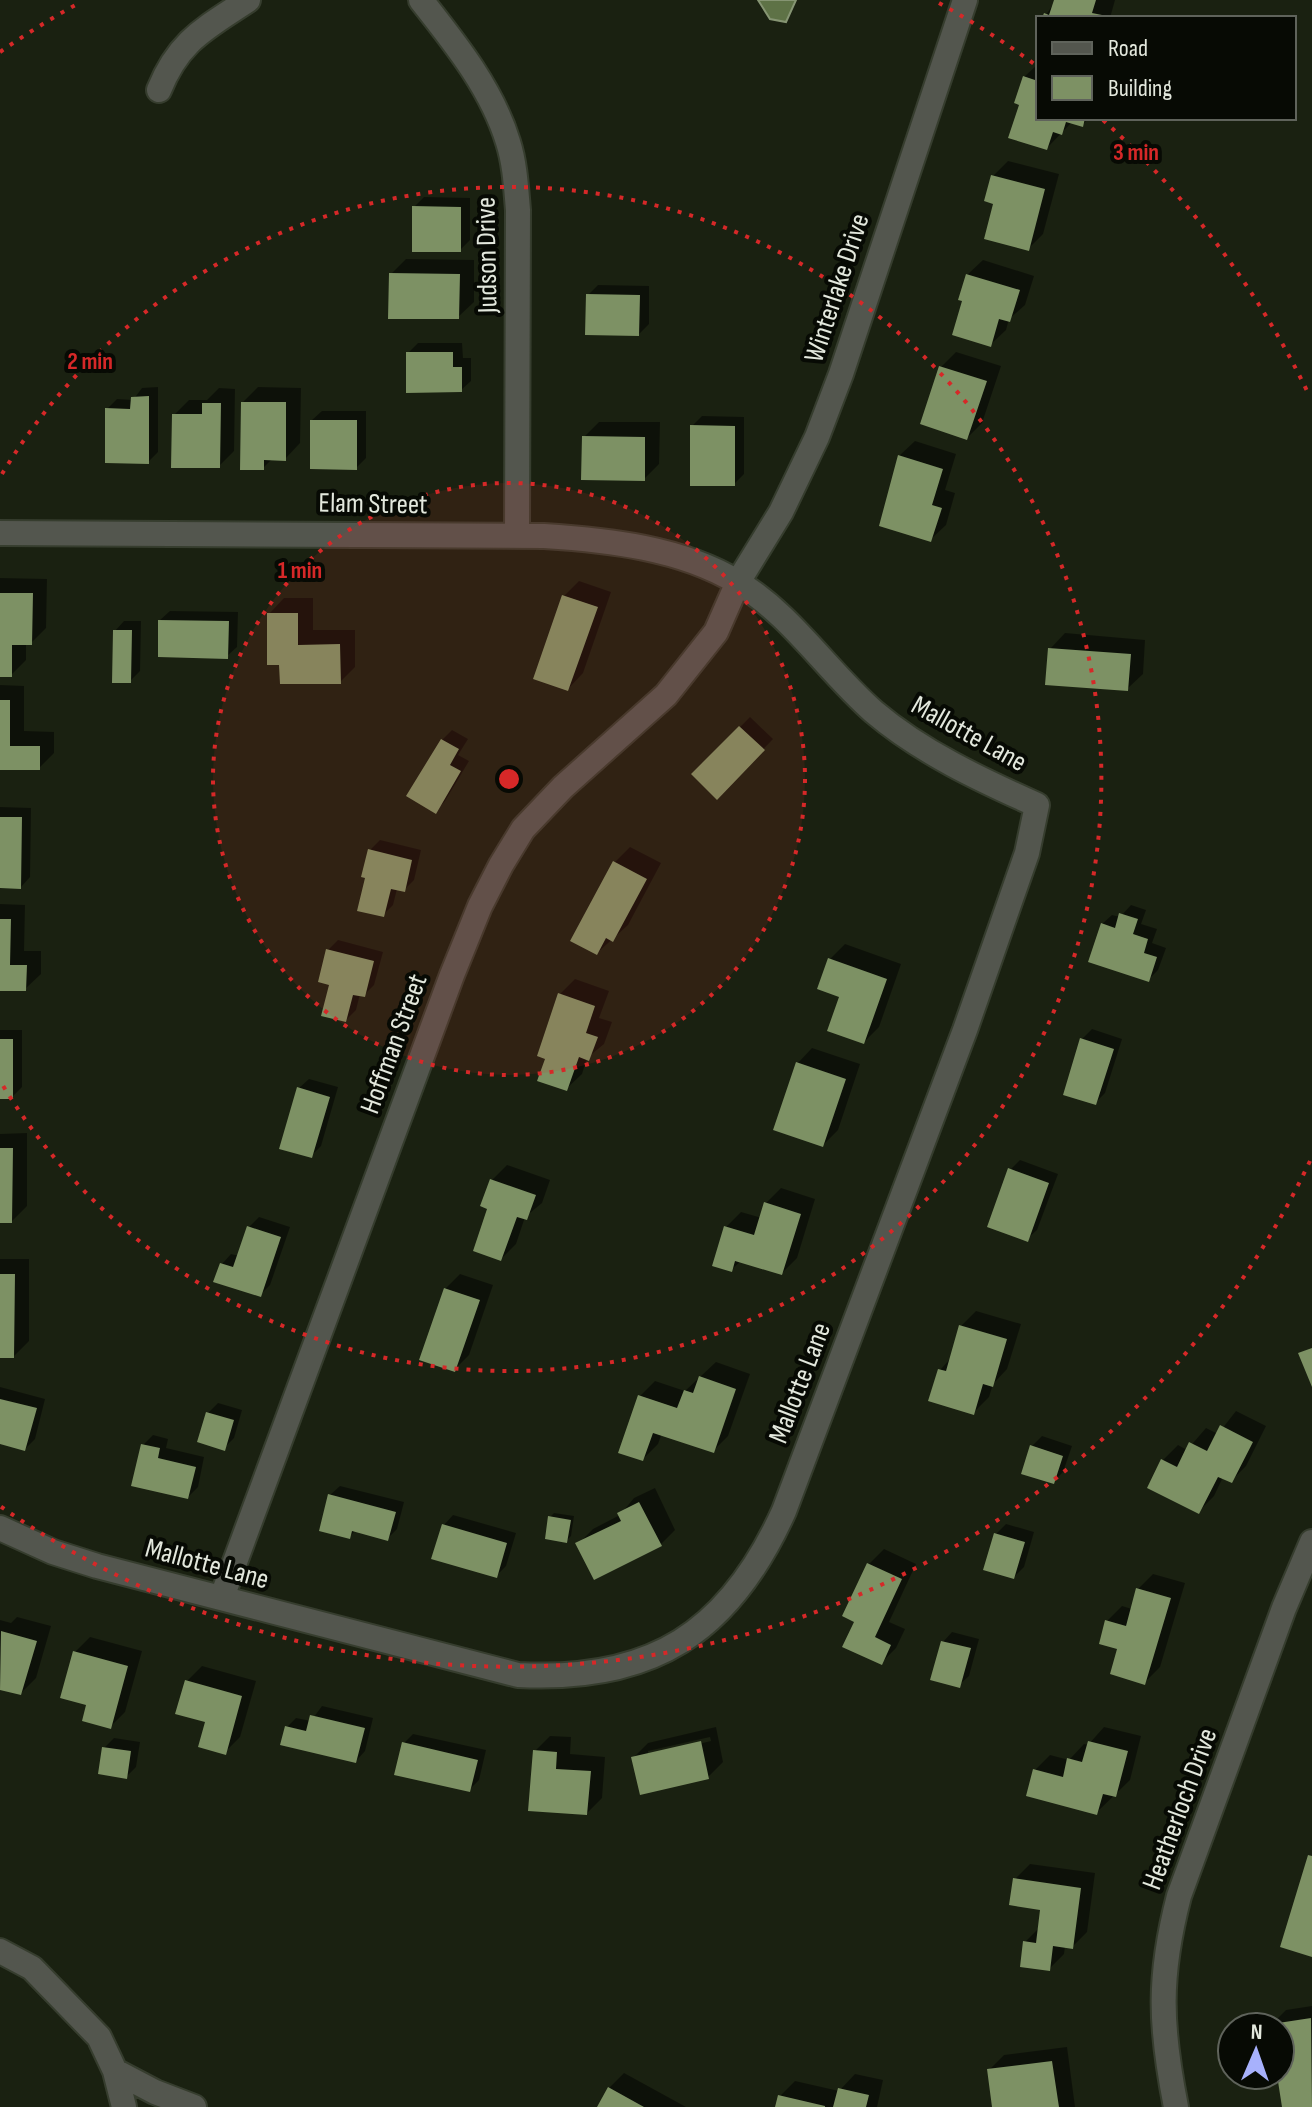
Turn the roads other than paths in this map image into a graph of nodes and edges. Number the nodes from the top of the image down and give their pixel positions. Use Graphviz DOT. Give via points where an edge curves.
graph roads {
  1 [pos="248,0"];
  2 [pos="421,0"];
  3 [pos="965,0"];
  4 [pos="159,90"];
  5 [pos="0,533"];
  6 [pos="517,536"];
  7 [pos="738,582"];
  8 [pos="0,1528"];
  9 [pos="1312,1542"];
  10 [pos="222,1597"];
  11 [pos="0,1951"];
  12 [pos="115,2071"];
  13 [pos="124,2107"];
  14 [pos="194,2107"];
  15 [pos="1176,2107"];
  1 -- 4 [label="street" via="195,36 170,63"];
  2 -- 6 [label="street, Judson Drive" via="487,93 515,171"];
  3 -- 7 [label="street, Winterlake Drive" via="817,437 781,512"];
  5 -- 6 [label="street, Elam Street"];
  6 -- 7 [label="street, Elam Street" via="579,538 669,553"];
  7 -- 10 [label="street, Hoffman Street" via="716,632 666,695 523,829 480,906"];
  7 -- 10 [label="street, Mallotte Lane" via="794,629 876,713 980,779 1037,805 1027,853 965,1030 767,1548 731,1598 688,1637 634,1663 560,1677 518,1675"];
  8 -- 10 [label="street, Mallotte Lane" via="97,1566"];
  9 -- 15 [label="street, Heatherloch Drive" via="1169,1934 1163,2033"];
  11 -- 12 [label="street" via="32,1968 80,2017 99,2037"];
  12 -- 13 [label="street"];
  12 -- 14 [label="street"];
}
